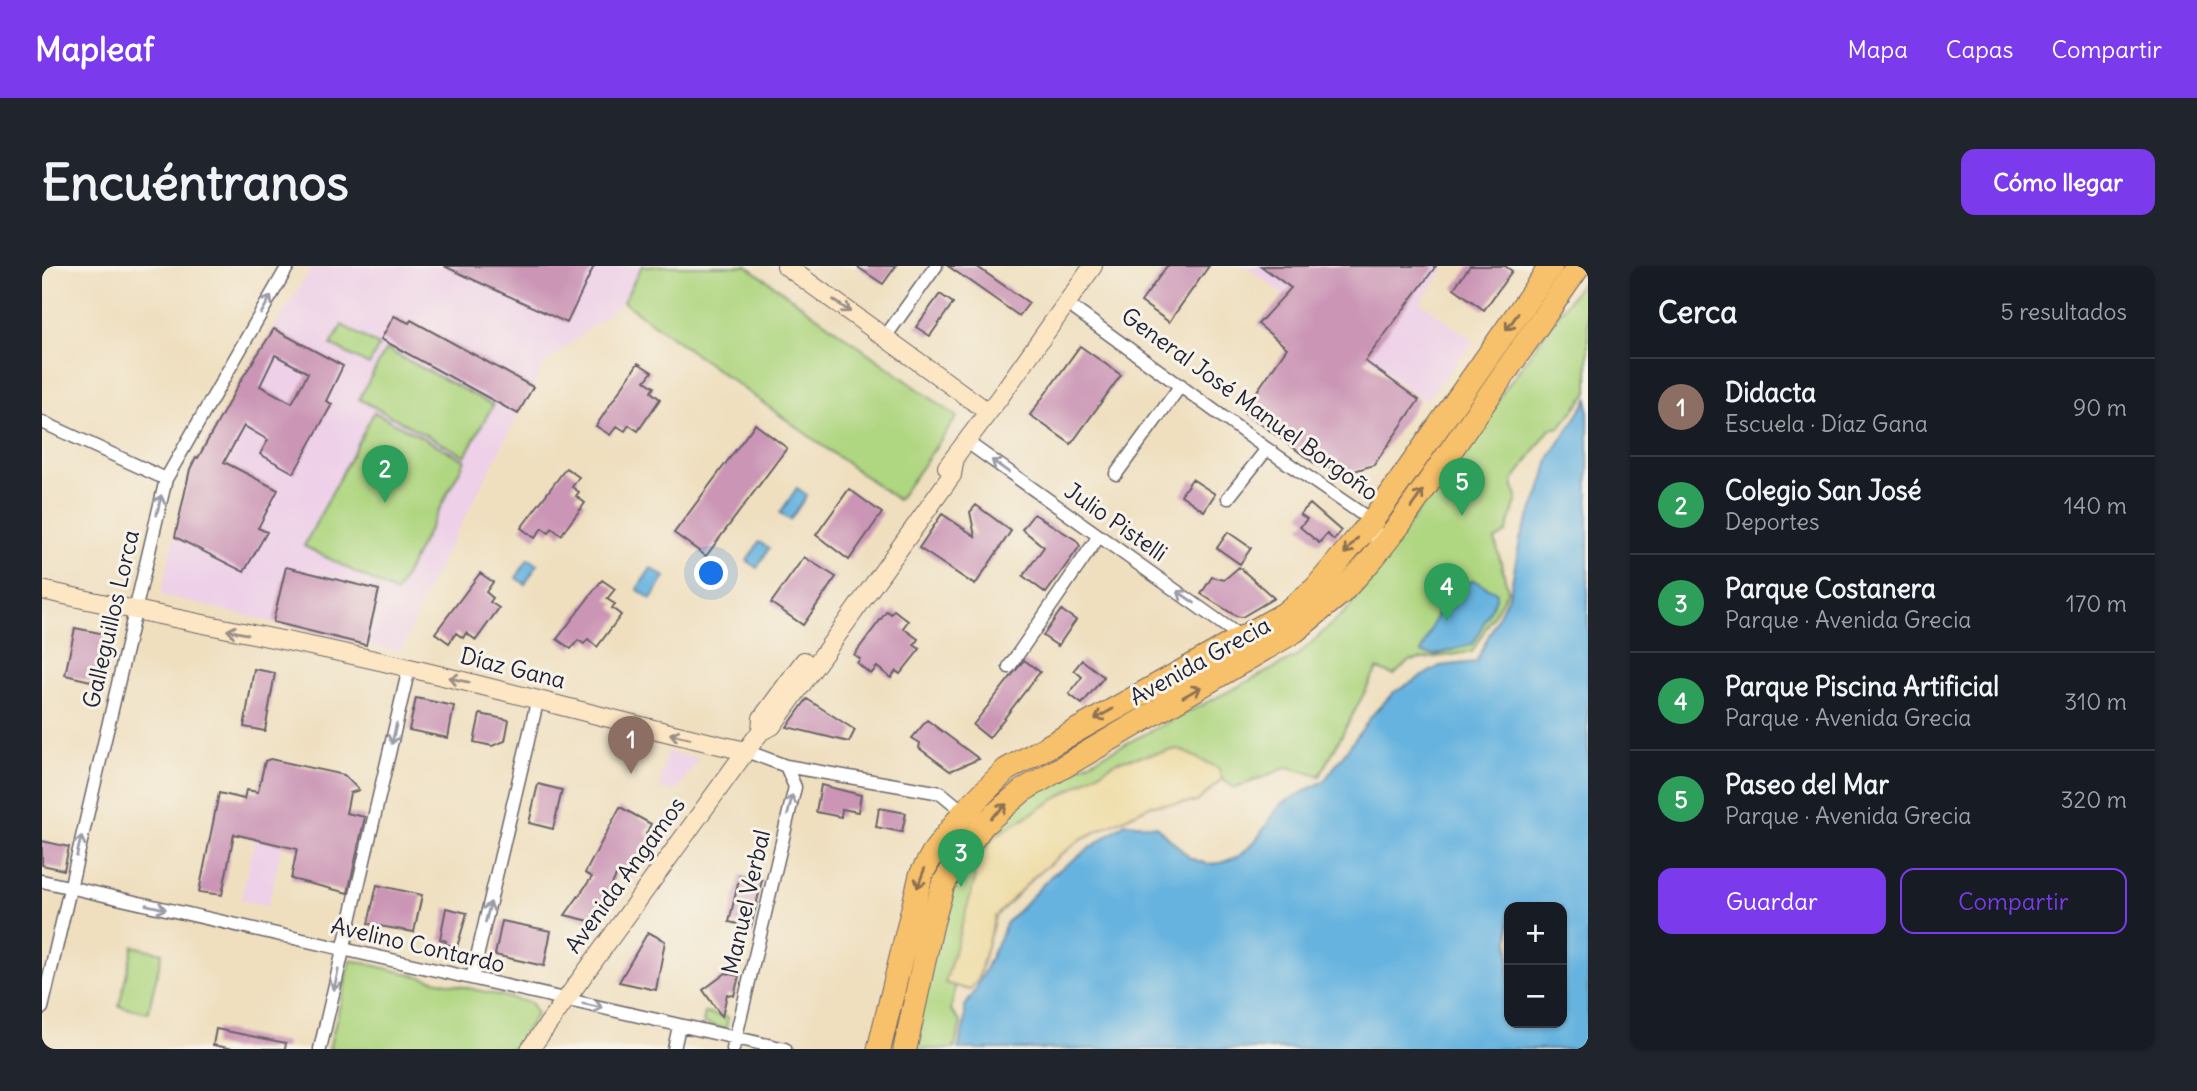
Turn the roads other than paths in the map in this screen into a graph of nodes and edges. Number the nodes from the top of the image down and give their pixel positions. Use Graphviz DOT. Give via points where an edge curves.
graph roads {
  1 [pos="288,266"];
  2 [pos="786,266"];
  3 [pos="936,266"];
  4 [pos="1093,266"];
  5 [pos="1551,266"];
  6 [pos="1579,266"];
  7 [pos="1066,303"];
  8 [pos="885,337"];
  9 [pos="1181,385"];
  10 [pos="988,412"];
  11 [pos="42,422"];
  12 [pos="967,442"];
  13 [pos="1267,449"];
  14 [pos="1116,474"];
  15 [pos="166,479"];
  16 [pos="1228,498"];
  17 [pos="1372,522"];
  18 [pos="1099,536"];
  19 [pos="1373,559"];
  20 [pos="42,590"];
  21 [pos="134,611"];
  22 [pos="1241,637"];
  23 [pos="1009,667"];
  24 [pos="409,668"];
  25 [pos="538,698"];
  26 [pos="746,751"];
  27 [pos="786,765"];
  28 [pos="964,812"];
  29 [pos="42,881"];
  30 [pos="70,887"];
  31 [pos="343,949"];
  32 [pos="472,978"];
  33 [pos="564,999"];
  34 [pos="42,1008"];
  35 [pos="679,1026"];
  36 [pos="734,1044"];
  37 [pos="320,1049"];
  38 [pos="530,1049"];
  39 [pos="674,1049"];
  40 [pos="785,1049"];
  41 [pos="879,1049"];
  42 [pos="905,1049"];
  15 -- 1 [label="street, Galleguillos Lorca, one-way"];
  2 -- 8 [label="street, one-way"];
  3 -- 8 [label="street"];
  4 -- 7 [label="street, Avenida Angamos"];
  5 -- 17 [label="highway, Avenida Grecia, one-way"];
  19 -- 6 [label="highway, Avenida Grecia, one-way"];
  7 -- 9 [label="street, General José Manuel Borgoño"];
  7 -- 10 [label="street, Avenida Angamos"];
  8 -- 10 [label="street"];
  9 -- 13 [label="street, General José Manuel Borgoño"];
  9 -- 14 [label="street"];
  10 -- 12 [label="street, Avenida Angamos"];
  11 -- 15 [label="street"];
  18 -- 12 [label="street, Julio Pistelli, one-way"];
  12 -- 26 [label="street, Avenida Angamos" via="762,718 761,731"];
  13 -- 16 [label="street"];
  13 -- 17 [label="street, General José Manuel Borgoño"];
  21 -- 15 [label="street, Galleguillos Lorca, one-way"];
  17 -- 19 [label="street, General José Manuel Borgoño" via="1378,539"];
  17 -- 22 [label="highway, Avenida Grecia, one-way" via="1315,589 1284,614"];
  22 -- 18 [label="street, Julio Pistelli, one-way"];
  18 -- 23 [label="street"];
  42 -- 19 [label="highway, Avenida Grecia, one-way" via="943,885 984,825 1021,792 1296,631"];
  20 -- 21 [label="street, Díaz Gana"];
  24 -- 21 [label="street, Díaz Gana, one-way"];
  30 -- 21 [label="street, Galleguillos Lorca, one-way"];
  22 -- 28 [label="highway, Avenida Grecia, one-way" via="1006,770"];
  25 -- 24 [label="street, Díaz Gana, one-way"];
  24 -- 31 [label="street, one-way"];
  26 -- 25 [label="street, Díaz Gana, one-way"];
  32 -- 25 [label="street, one-way"];
  26 -- 27 [label="street, Díaz Gana"];
  26 -- 33 [label="street, Avenida Angamos"];
  27 -- 28 [label="street, Díaz Gana" via="941,793"];
  36 -- 27 [label="street, Manuel Verbal, one-way" via="795,787"];
  28 -- 41 [label="highway, Avenida Grecia, one-way" via="921,875"];
  29 -- 30 [label="street, Avelino Contardo"];
  30 -- 31 [label="street, Avelino Contardo, one-way"];
  30 -- 34 [label="street, Galleguillos Lorca"];
  31 -- 32 [label="street, Avelino Contardo"];
  31 -- 37 [label="street, one-way"];
  32 -- 33 [label="street, Avelino Contardo"];
  33 -- 35 [label="street, Avelino Contardo, one-way"];
  33 -- 38 [label="street, Avenida Angamos"];
  35 -- 36 [label="street, Avelino Contardo"];
  35 -- 39 [label="street"];
  36 -- 40 [label="street, Avelino Contardo"];
}
